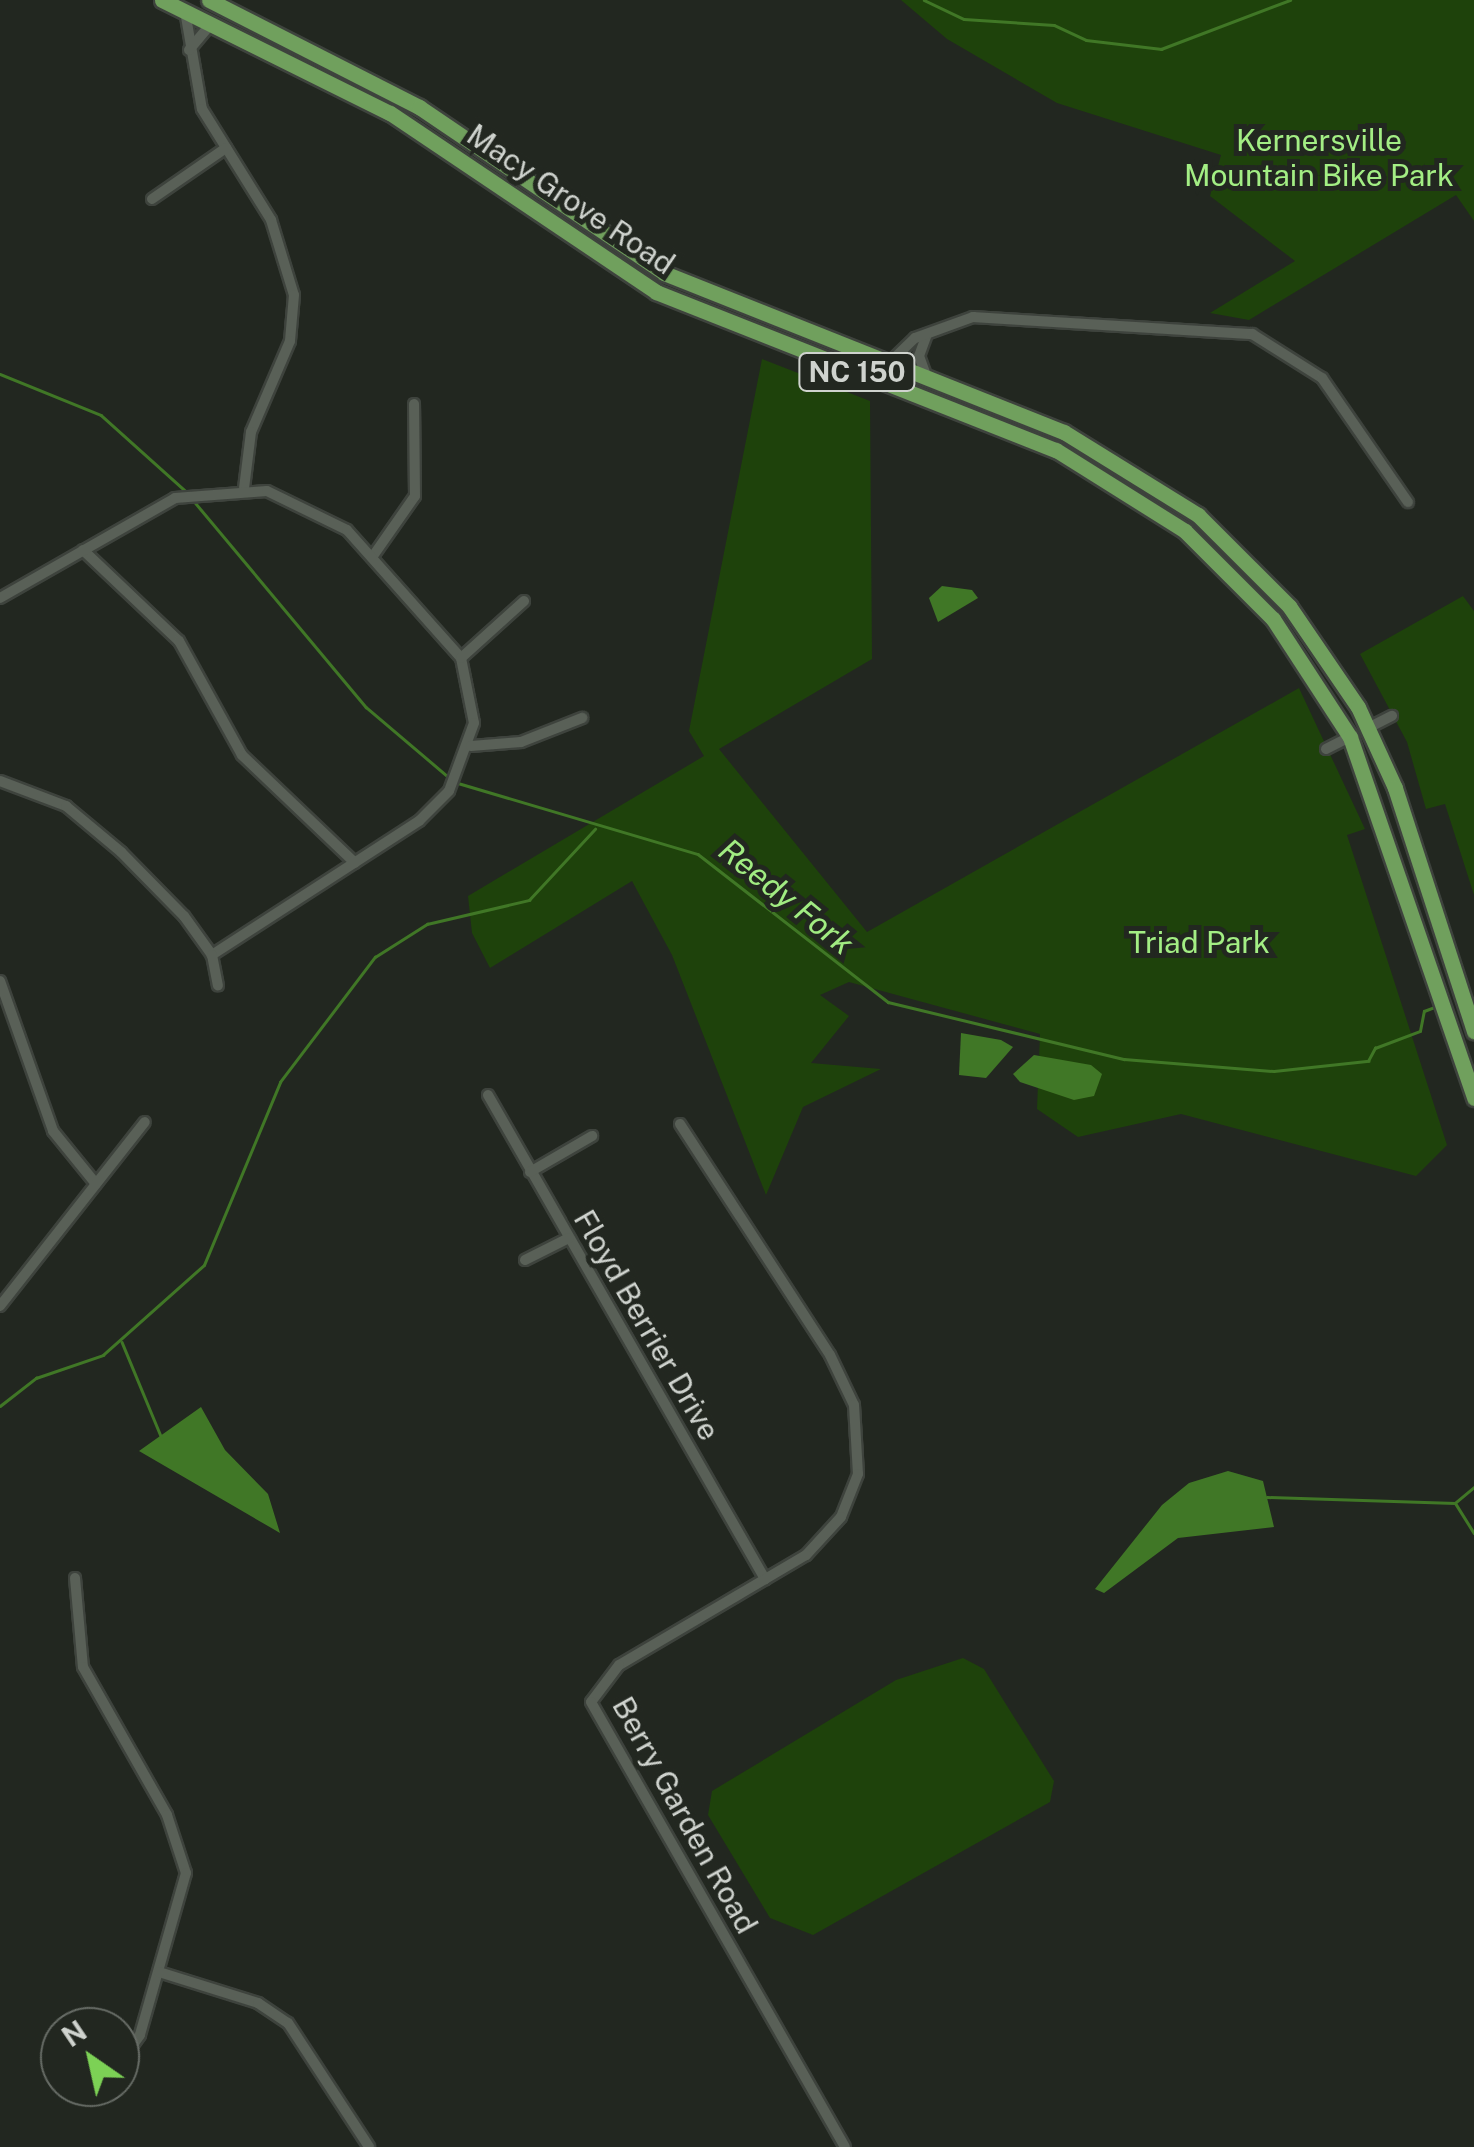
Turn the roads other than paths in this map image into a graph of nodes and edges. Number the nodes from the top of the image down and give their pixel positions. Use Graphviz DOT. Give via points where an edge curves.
graph roads {
  1 [pos="162,0"];
  2 [pos="210,0"];
  3 [pos="185,11"];
  4 [pos="212,24"];
  5 [pos="188,56"];
  6 [pos="330,58"];
  7 [pos="226,148"];
  8 [pos="492,180"];
  9 [pos="152,199"];
  10 [pos="607,237"];
  11 [pos="927,333"];
  12 [pos="889,363"];
  13 [pos="927,378"];
  14 [pos="896,388"];
  15 [pos="414,404"];
  16 [pos="1039,420"];
  17 [pos="244,488"];
  18 [pos="1408,502"];
  19 [pos="83,550"];
  20 [pos="373,556"];
  21 [pos="0,598"];
  22 [pos="524,602"];
  23 [pos="1274,619"];
  24 [pos="461,658"];
  25 [pos="1392,716"];
  26 [pos="582,718"];
  27 [pos="1368,728"];
  28 [pos="1350,737"];
  29 [pos="470,746"];
  30 [pos="1326,748"];
  31 [pos="0,780"];
  32 [pos="355,863"];
  33 [pos="1427,886"];
  34 [pos="212,955"];
  35 [pos="0,981"];
  36 [pos="218,985"];
  37 [pos="1473,1028"];
  38 [pos="488,1094"];
  39 [pos="1474,1098"];
  40 [pos="145,1122"];
  41 [pos="680,1124"];
  42 [pos="592,1136"];
  43 [pos="530,1172"];
  44 [pos="96,1184"];
  45 [pos="568,1238"];
  46 [pos="525,1260"];
  47 [pos="2,1298"];
  48 [pos="75,1578"];
  49 [pos="765,1579"];
  50 [pos="159,1972"];
  51 [pos="140,2017"];
  52 [pos="369,2147"];
  53 [pos="844,2147"];
  1 -- 3 [label="main road, Macy Grove Road / NC 150"];
  2 -- 6 [label="main road, Macy Grove Road / NC 150"];
  3 -- 4 [label="main road, Macy Grove Road / NC 150"];
  3 -- 5 [label="street"];
  3 -- 6 [label="main road" via="202,8"];
  4 -- 5 [label="street"];
  4 -- 8 [label="main road, Macy Grove Road / NC 150" via="353,92"];
  5 -- 7 [label="street"];
  6 -- 10 [label="main road, Macy Grove Road / NC 150" via="437,118"];
  7 -- 9 [label="street"];
  7 -- 17 [label="street" via="282,243 294,295 290,340 252,432"];
  8 -- 10 [label="main road" via="595,240"];
  8 -- 14 [label="main road, Macy Grove Road / NC 150" via="656,292"];
  10 -- 12 [label="main road, Macy Grove Road / NC 150" via="682,282"];
  11 -- 12 [label="street"];
  11 -- 13 [label="street" via="919,356"];
  11 -- 18 [label="street" via="986,317 1252,334 1322,378"];
  12 -- 13 [label="main road, Macy Grove Road / NC 150"];
  13 -- 16 [label="main road, Macy Grove Road / NC 150"];
  14 -- 16 [label="main road" via="914,383"];
  14 -- 23 [label="main road, Macy Grove Road / NC 150" via="1124,487 1204,546"];
  15 -- 20 [label="street" via="421,438 415,496"];
  16 -- 27 [label="main road, Macy Grove Road / NC 150" via="1145,476 1236,548 1319,644"];
  17 -- 19 [label="street" via="176,498"];
  17 -- 20 [label="street" via="306,502"];
  19 -- 21 [label="street"];
  19 -- 32 [label="street" via="179,641 242,756"];
  20 -- 24 [label="street"];
  22 -- 24 [label="street"];
  23 -- 27 [label="main road"];
  23 -- 28 [label="main road, Macy Grove Road / NC 150"];
  24 -- 29 [label="street" via="474,699"];
  25 -- 27 [label="street"];
  26 -- 29 [label="street" via="521,742"];
  27 -- 33 [label="main road, Macy Grove Road / NC 150"];
  28 -- 30 [label="street"];
  28 -- 33 [label="main road" via="1367,748"];
  28 -- 39 [label="main road, Macy Grove Road / NC 150"];
  29 -- 32 [label="street" via="434,809"];
  31 -- 34 [label="street" via="84,818"];
  32 -- 34 [label="street"];
  33 -- 37 [label="main road, Macy Grove Road / NC 150"];
  34 -- 36 [label="street"];
  35 -- 44 [label="street" via="53,1132"];
  38 -- 43 [label="street, Floyd Berrier Drive"];
  40 -- 44 [label="street"];
  41 -- 49 [label="street, Berry Garden Road" via="830,1355 859,1428 852,1499 806,1555"];
  42 -- 43 [label="street"];
  43 -- 45 [label="street, Floyd Berrier Drive"];
  44 -- 47 [label="street"];
  45 -- 46 [label="street"];
  45 -- 49 [label="street, Floyd Berrier Drive"];
  48 -- 50 [label="street" via="83,1667 182,1852 184,1889"];
  49 -- 53 [label="street, Berry Garden Road" via="619,1665 591,1702"];
  50 -- 51 [label="street"];
  50 -- 52 [label="street" via="258,2003 288,2023"];
}
